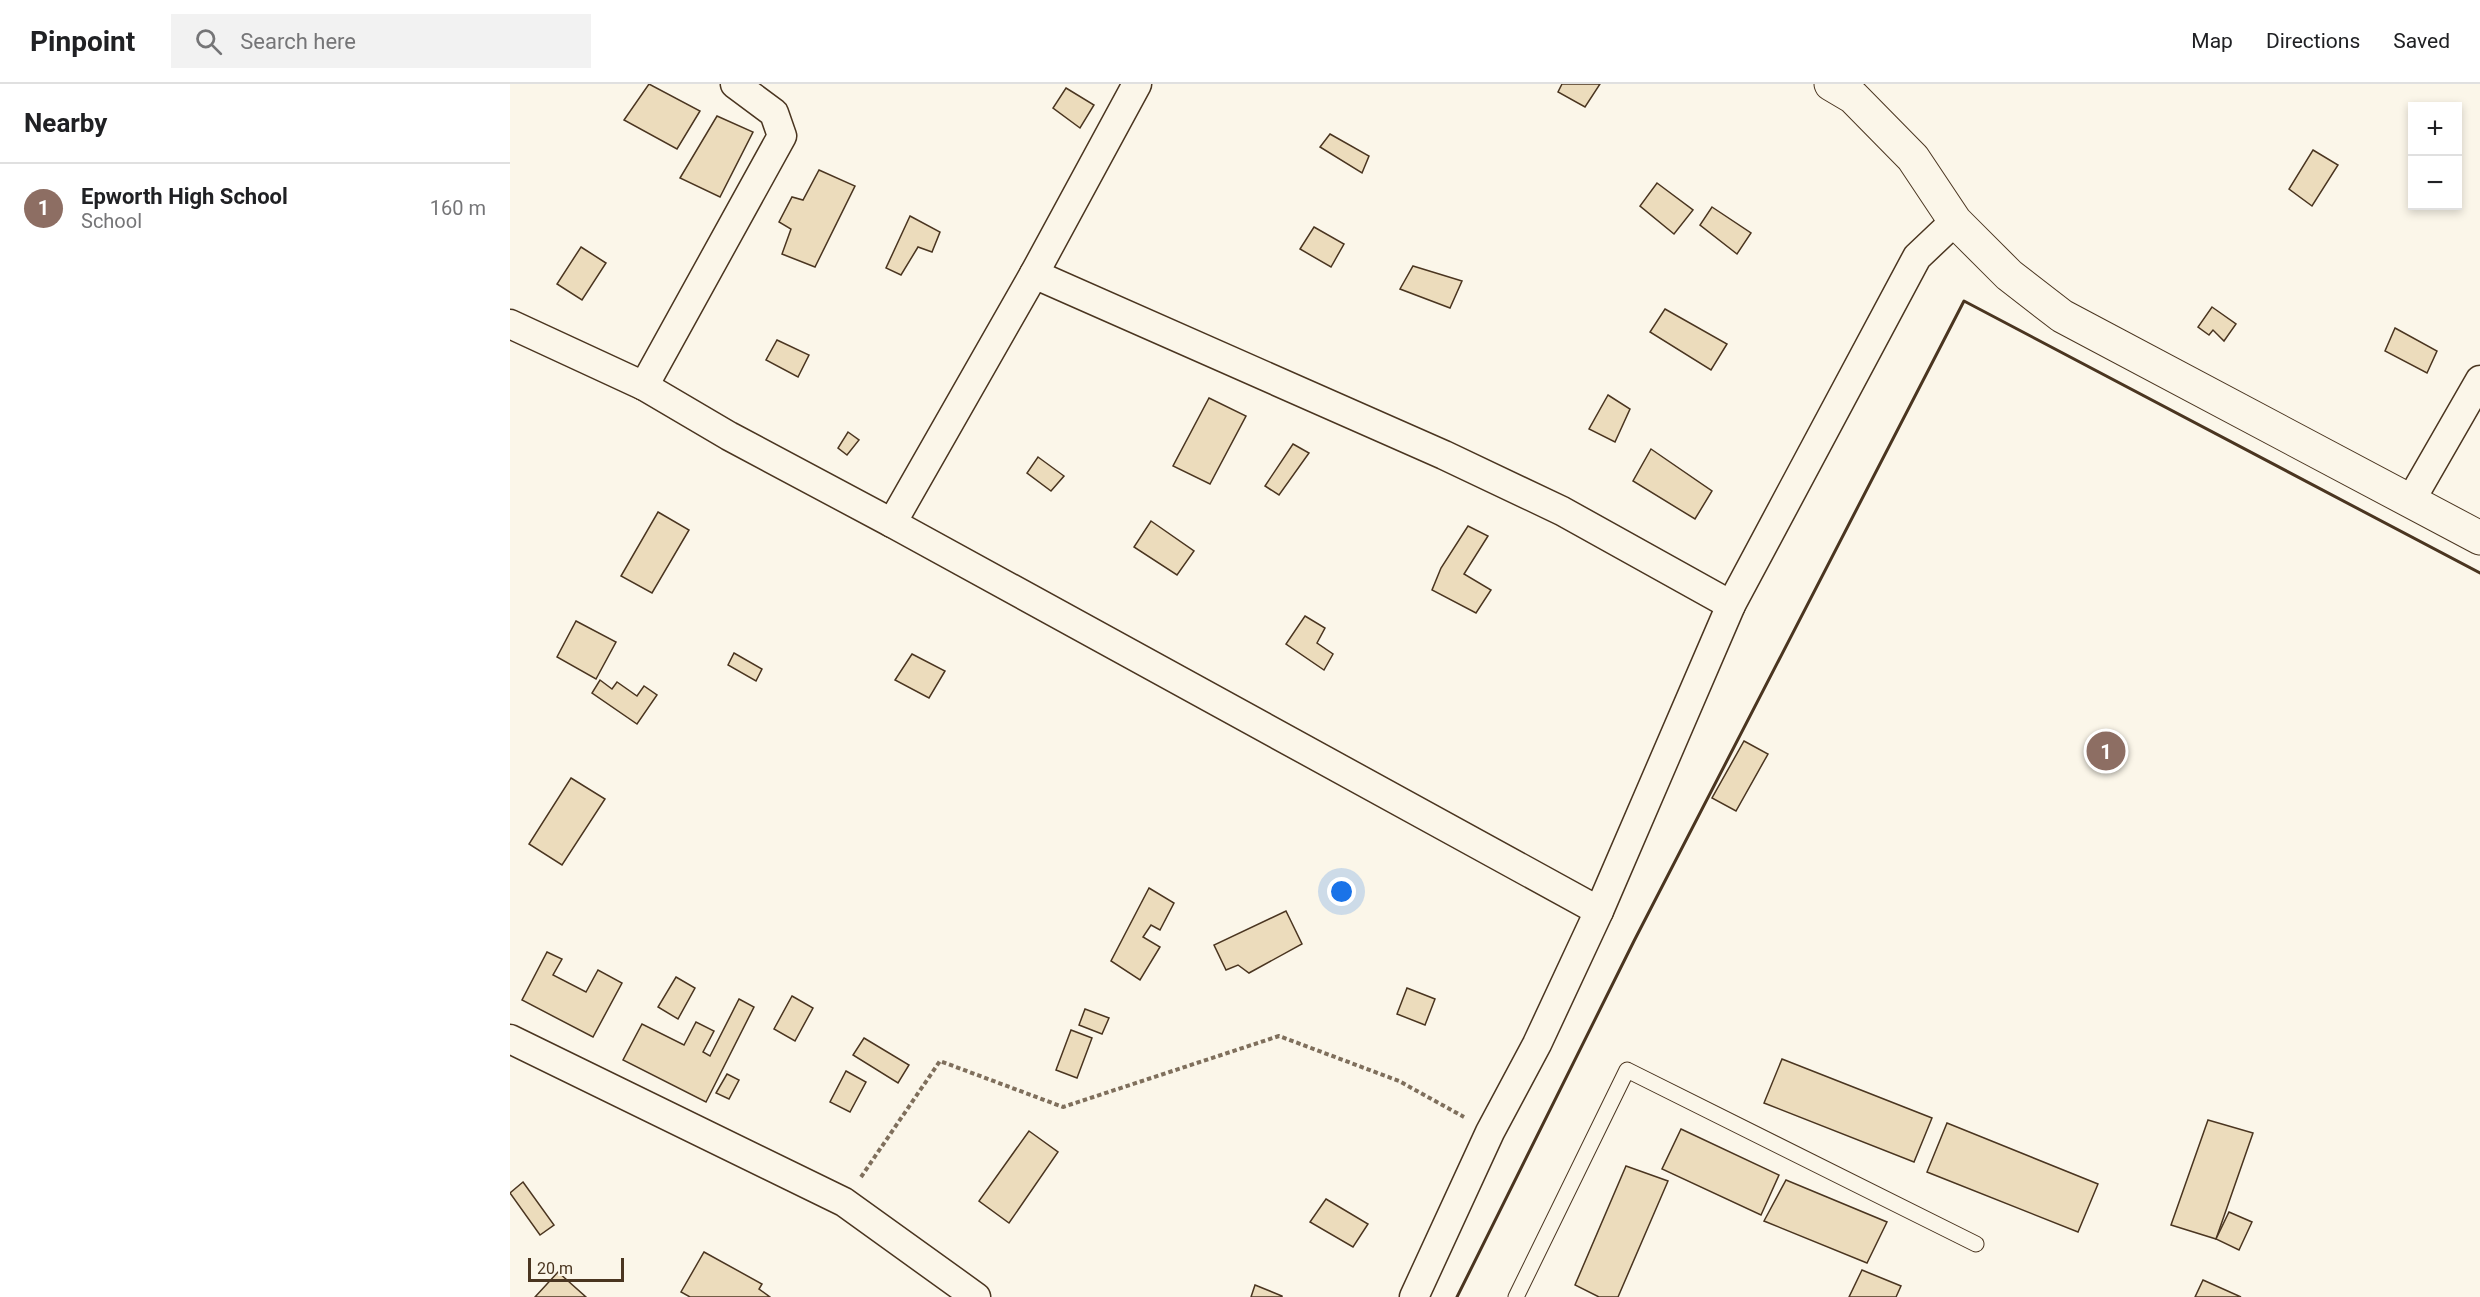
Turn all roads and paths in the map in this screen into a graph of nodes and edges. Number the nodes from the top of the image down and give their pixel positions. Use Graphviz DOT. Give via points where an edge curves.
graph roads {
  1 [pos="735,84"];
  2 [pos="1137,84"];
  3 [pos="1831,84"];
  4 [pos="1955,221"];
  5 [pos="1034,274"];
  6 [pos="510,324"];
  7 [pos="2480,380"];
  8 [pos="644,386"];
  9 [pos="2410,500"];
  10 [pos="892,523"];
  11 [pos="2480,538"];
  12 [pos="1731,605"];
  13 [pos="1599,911"];
  14 [pos="510,1039"];
  15 [pos="1491,1132"];
  16 [pos="844,1202"];
  17 [pos="1976,1244"];
  18 [pos="976,1297"];
  19 [pos="1414,1297"];
  20 [pos="1516,1297"];
  1 -- 8 [label="street" via="774,113 782,136"];
  2 -- 5 [label="street"];
  3 -- 4 [label="street" via="1853,97 1913,158"];
  4 -- 9 [label="street" via="2009,275 2062,316"];
  4 -- 12 [label="street" via="1917,257"];
  5 -- 10 [label="street"];
  5 -- 12 [label="street" via="1444,455 1540,501"];
  6 -- 8 [label="street"];
  7 -- 9 [label="street"];
  8 -- 10 [label="street"];
  9 -- 11 [label="street"];
  10 -- 13 [label="street"];
  12 -- 13 [label="street"];
  13 -- 15 [label="street"];
  14 -- 16 [label="street"];
  15 -- 16 [label="path" via="1399,1081 1279,1036 1063,1107 940,1061"];
  15 -- 19 [label="street"];
  16 -- 18 [label="street"];
  17 -- 20 [label="lane" via="1627,1070"];
}
